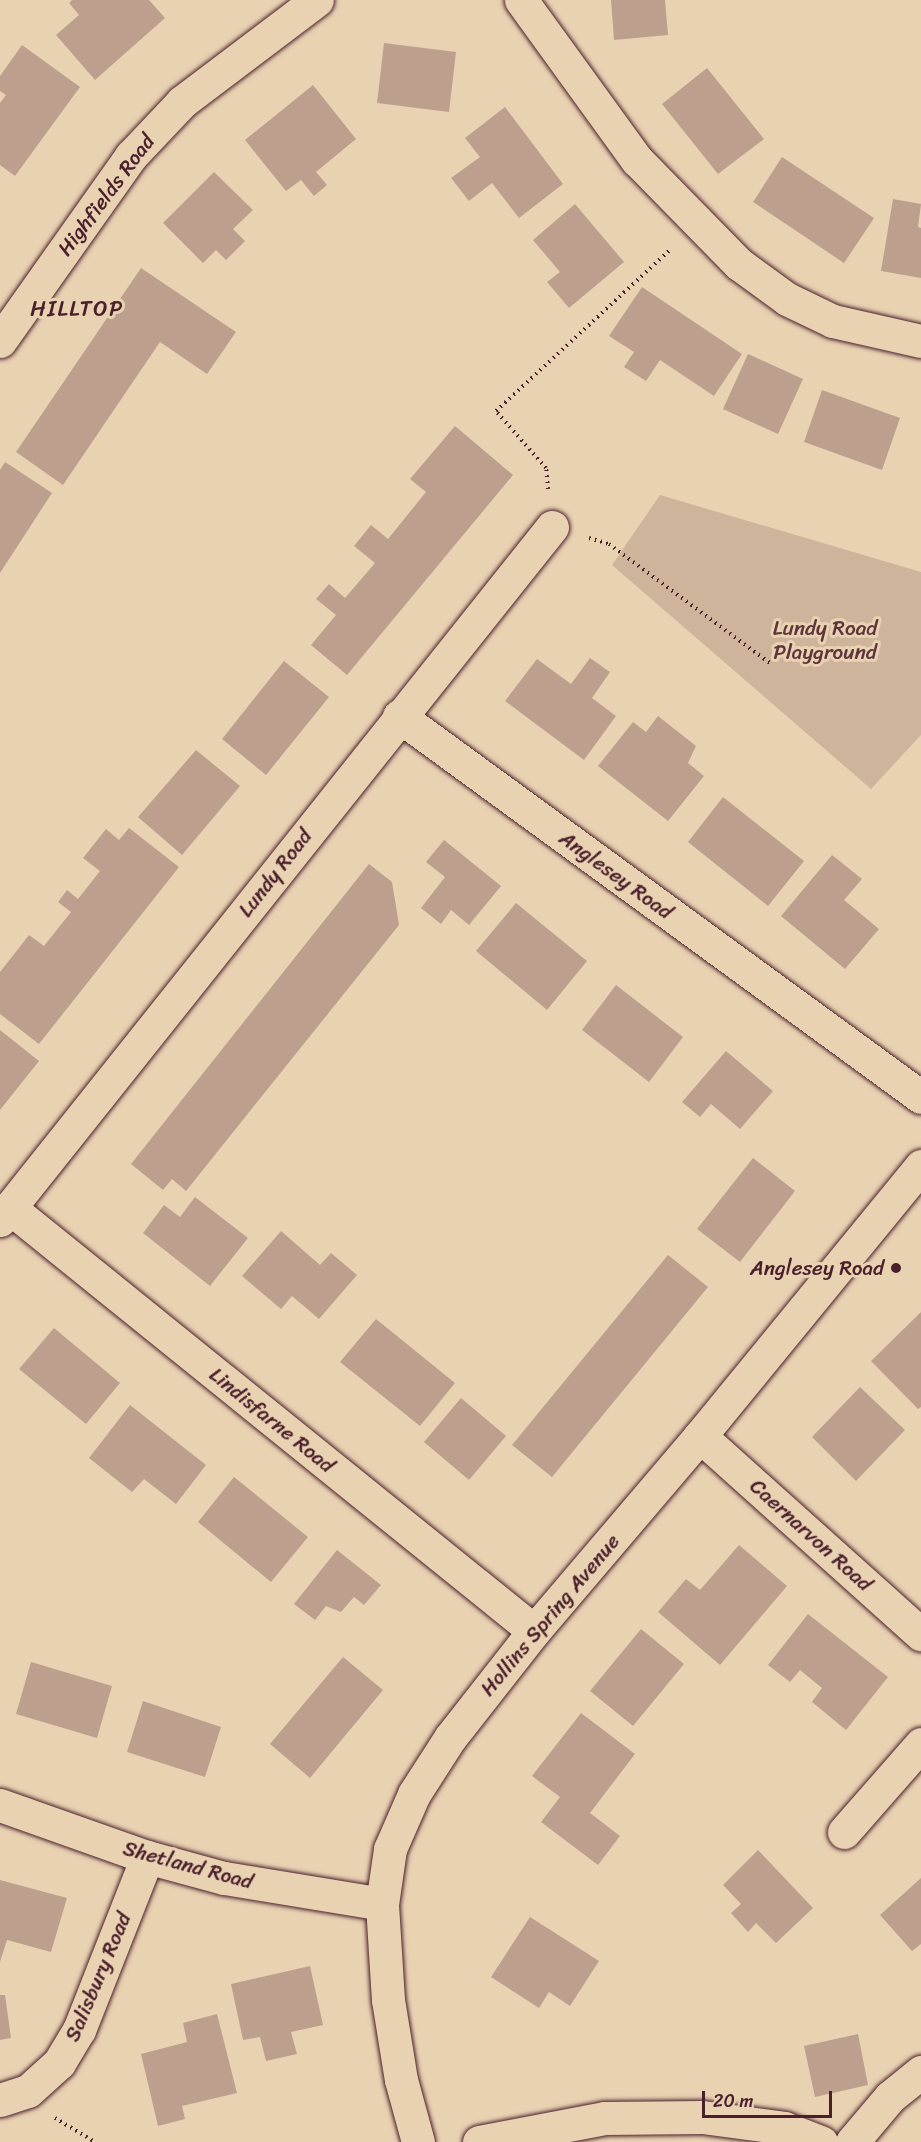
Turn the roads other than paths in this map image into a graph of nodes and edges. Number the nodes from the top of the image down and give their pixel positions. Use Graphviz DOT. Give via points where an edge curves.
graph roads {
  1 [pos="317,0"];
  2 [pos="521,0"];
  3 [pos="0,341"];
  4 [pos="921,341"];
  5 [pos="552,527"];
  6 [pos="399,716"];
  7 [pos="921,1097"];
  8 [pos="921,1166"];
  9 [pos="5,1214"];
  10 [pos="700,1436"];
  11 [pos="534,1631"];
  12 [pos="921,1634"];
  13 [pos="921,1744"];
  14 [pos="0,1805"];
  15 [pos="844,1832"];
  16 [pos="147,1857"];
  17 [pos="382,1904"];
  18 [pos="921,2072"];
  19 [pos="0,2100"];
  20 [pos="418,2142"];
  21 [pos="479,2142"];
  22 [pos="821,2142"];
  23 [pos="852,2142"];
  1 -- 3 [label="street, Highfields Road" via="182,102 131,156"];
  2 -- 4 [label="street" via="638,160 739,264 787,299 833,321"];
  5 -- 6 [label="street, Lundy Road"];
  6 -- 7 [label="street, Anglesey Road"];
  6 -- 9 [label="street, Lundy Road"];
  8 -- 10 [label="street, Hollins Spring Avenue"];
  9 -- 11 [label="street, Lindisfarne Road"];
  10 -- 11 [label="street, Hollins Spring Avenue"];
  10 -- 12 [label="street, Caernarvon Road"];
  11 -- 17 [label="street, Hollins Spring Avenue" via="450,1738 414,1794 390,1850"];
  13 -- 15 [label="street"];
  14 -- 16 [label="street, Shetland Road"];
  16 -- 17 [label="street, Shetland Road" via="236,1880"];
  16 -- 19 [label="street, Salisbury Road" via="79,2030 59,2063 28,2091"];
  17 -- 20 [label="street, Hollins Spring Avenue" via="388,2000 401,2080"];
  18 -- 23 [label="street" via="890,2097"];
  21 -- 22 [label="street" via="606,2118 702,2117 784,2128"];
}
